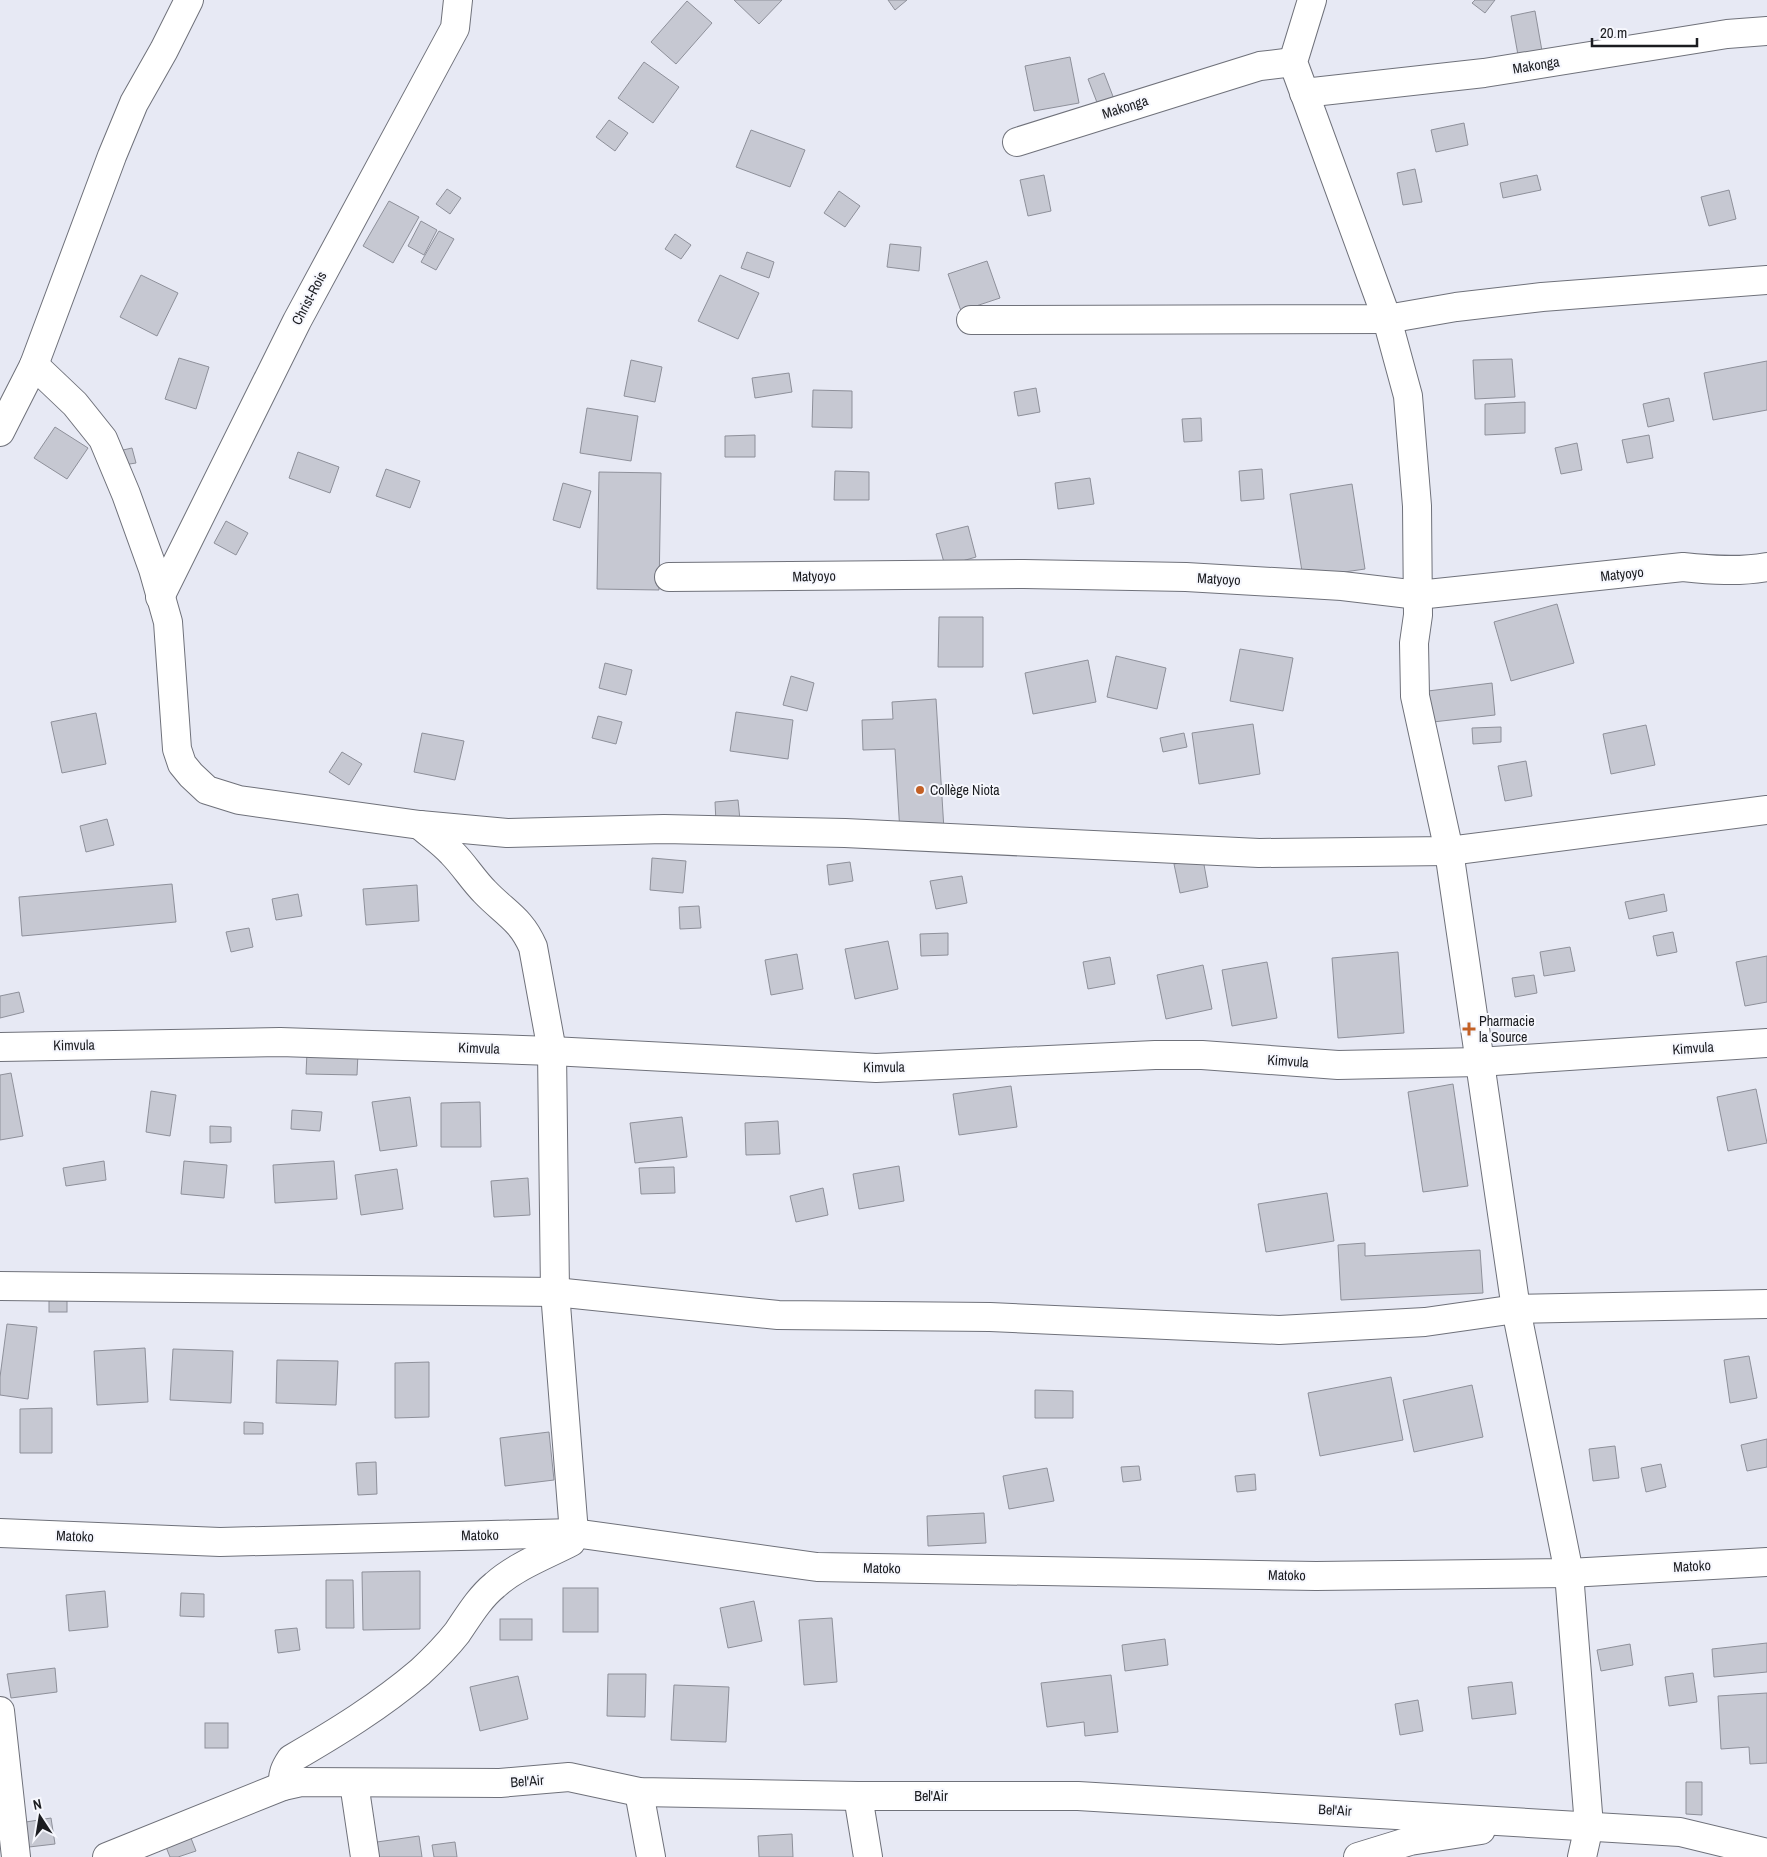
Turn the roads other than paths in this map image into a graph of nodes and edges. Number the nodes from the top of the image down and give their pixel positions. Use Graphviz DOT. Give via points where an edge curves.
graph roads {
  1 [pos="189,0"];
  2 [pos="458,0"];
  3 [pos="1312,0"];
  4 [pos="1767,31"];
  5 [pos="1293,62"];
  6 [pos="1304,93"];
  7 [pos="1017,142"];
  8 [pos="1767,280"];
  9 [pos="1386,319"];
  10 [pos="971,320"];
  11 [pos="34,365"];
  12 [pos="0,432"];
  13 [pos="1767,567"];
  14 [pos="668,577"];
  15 [pos="1418,595"];
  16 [pos="160,597"];
  17 [pos="1767,810"];
  18 [pos="420,825"];
  19 [pos="1449,851"];
  20 [pos="1767,1043"];
  21 [pos="0,1047"];
  22 [pos="552,1051"];
  23 [pos="1479,1062"];
  24 [pos="0,1286"];
  25 [pos="555,1292"];
  26 [pos="1767,1304"];
  27 [pos="1516,1309"];
  28 [pos="0,1533"];
  29 [pos="574,1533"];
  30 [pos="1767,1562"];
  31 [pos="1569,1573"];
  32 [pos="0,1711"];
  33 [pos="354,1783"];
  34 [pos="283,1786"];
  35 [pos="640,1792"];
  36 [pos="858,1796"];
  37 [pos="1532,1822"];
  38 [pos="1589,1826"];
  39 [pos="1767,1852"];
  40 [pos="16,1857"];
  41 [pos="107,1857"];
  42 [pos="366,1857"];
  43 [pos="651,1857"];
  44 [pos="868,1857"];
  45 [pos="1358,1857"];
  46 [pos="1582,1857"];
  1 -- 11 [label="street" via="134,103"];
  2 -- 16 [label="street, Christ-Rois" via="455,28 296,321"];
  3 -- 5 [label="street"];
  4 -- 6 [label="street, Makonga" via="1727,34 1484,73"];
  5 -- 6 [label="street"];
  5 -- 7 [label="street, Makonga" via="1260,66"];
  6 -- 9 [label="street"];
  8 -- 9 [label="street" via="1542,297"];
  9 -- 10 [label="street"];
  9 -- 15 [label="street" via="1408,396 1417,506"];
  11 -- 12 [label="street"];
  11 -- 16 [label="street" via="75,404 103,439 154,569"];
  13 -- 15 [label="street, Matyoyo" via="1738,571 1683,567"];
  14 -- 15 [label="street, Matyoyo" via="1167,576 1342,586"];
  15 -- 19 [label="street" via="1414,696"];
  16 -- 18 [label="street" via="168,622 177,750 182,764 207,790 239,800"];
  17 -- 19 [label="street"];
  18 -- 19 [label="street" via="508,833 664,829 845,833 1259,853"];
  18 -- 22 [label="street" via="452,853 492,900 528,933 534,947"];
  19 -- 23 [label="street"];
  20 -- 23 [label="street, Kimvula"];
  21 -- 22 [label="street, Kimvula" via="280,1042"];
  22 -- 23 [label="street, Kimvula" via="876,1068 1193,1055 1338,1065"];
  22 -- 25 [label="street"];
  23 -- 27 [label="street"];
  24 -- 25 [label="street"];
  25 -- 27 [label="street" via="778,1315 990,1317 1279,1330 1425,1322"];
  25 -- 29 [label="street"];
  26 -- 27 [label="street"];
  27 -- 31 [label="street"];
  28 -- 29 [label="street, Matoko" via="220,1542"];
  29 -- 31 [label="street, Matoko" via="817,1567 1316,1576"];
  29 -- 34 [label="street" via="571,1542 495,1585 437,1656 395,1692 357,1720 291,1759 284,1769"];
  30 -- 31 [label="street, Matoko"];
  31 -- 38 [label="street"];
  32 -- 40 [label="street"];
  33 -- 34 [label="street, Bel'Air" via="302,1782"];
  33 -- 35 [label="street, Bel'Air" via="500,1783 569,1777"];
  33 -- 42 [label="street"];
  34 -- 41 [label="street, Bel'Air"];
  35 -- 36 [label="street, Bel'Air"];
  35 -- 43 [label="street"];
  36 -- 37 [label="street, Bel'Air" via="1078,1796"];
  36 -- 44 [label="street"];
  37 -- 38 [label="street, Bel'Air"];
  37 -- 45 [label="street" via="1410,1841"];
  38 -- 39 [label="street, Bel'Air" via="1680,1832"];
  38 -- 46 [label="street"];
}
